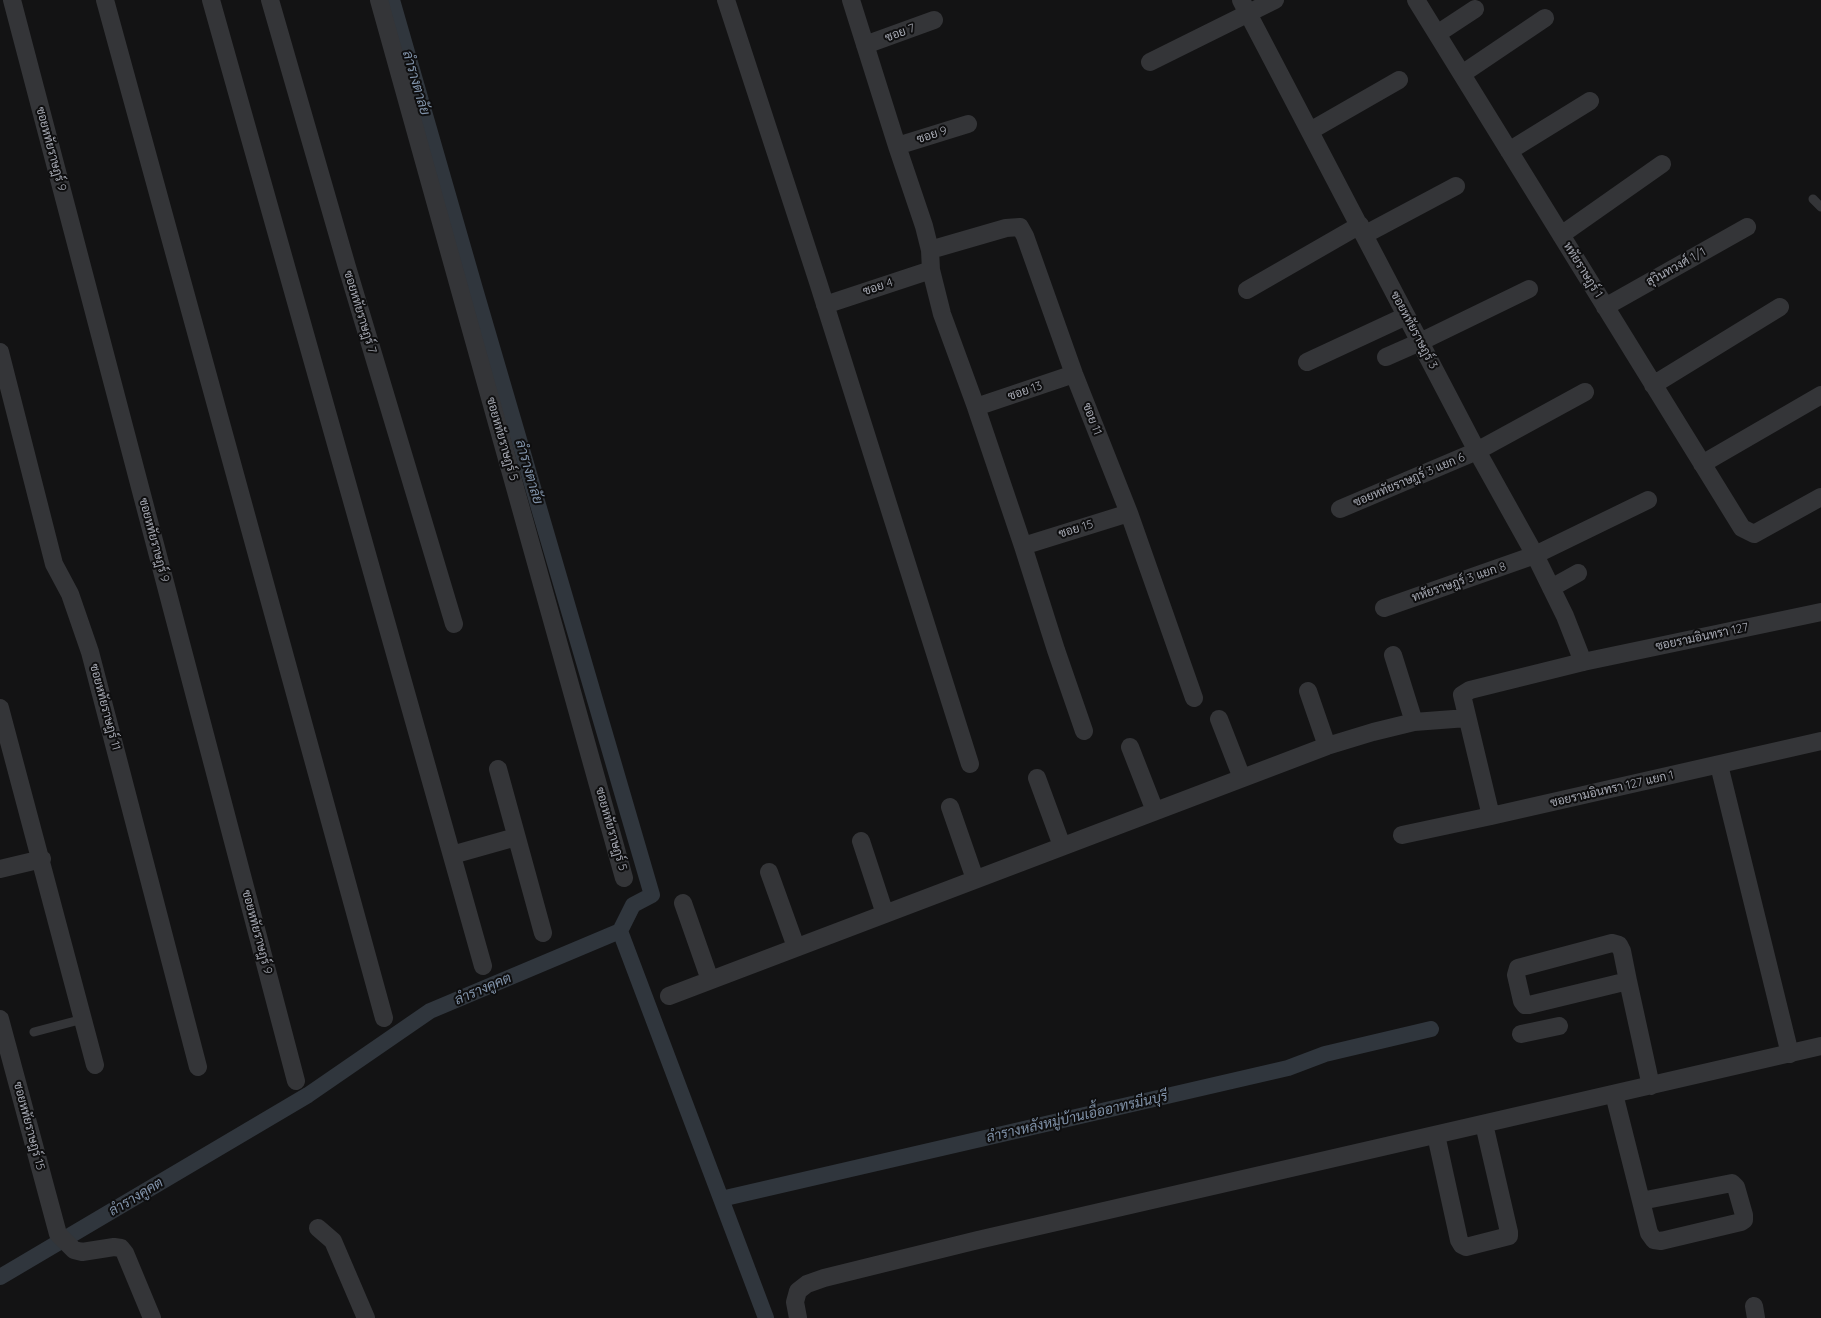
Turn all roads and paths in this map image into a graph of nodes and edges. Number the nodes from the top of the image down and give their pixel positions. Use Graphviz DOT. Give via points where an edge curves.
graph roads {
  1 [pos="12,0"];
  2 [pos="105,0"];
  3 [pos="211,0"];
  4 [pos="270,0"];
  5 [pos="379,0"];
  6 [pos="726,0"];
  7 [pos="851,0"];
  8 [pos="1276,0"];
  9 [pos="1416,0"];
  10 [pos="1244,7"];
  11 [pos="1475,9"];
  12 [pos="1544,18"];
  13 [pos="934,20"];
  14 [pos="1437,34"];
  15 [pos="865,45"];
  16 [pos="1150,62"];
  17 [pos="1462,74"];
  18 [pos="1399,80"];
  19 [pos="1590,101"];
  20 [pos="968,124"];
  21 [pos="1310,131"];
  22 [pos="897,146"];
  23 [pos="1510,151"];
  24 [pos="1662,164"];
  25 [pos="1456,186"];
  26 [pos="1813,199"];
  27 [pos="1821,207"];
  28 [pos="1747,227"];
  29 [pos="1362,230"];
  30 [pos="1561,235"];
  31 [pos="930,250"];
  32 [pos="931,270"];
  33 [pos="1529,289"];
  34 [pos="1247,290"];
  35 [pos="825,305"];
  36 [pos="1605,307"];
  37 [pos="1780,307"];
  38 [pos="1406,316"];
  39 [pos="1420,342"];
  40 [pos="0,352"];
  41 [pos="1386,357"];
  42 [pos="1307,362"];
  43 [pos="1074,374"];
  44 [pos="1653,384"];
  45 [pos="1585,392"];
  46 [pos="1821,395"];
  47 [pos="976,407"];
  48 [pos="1477,451"];
  49 [pos="1702,464"];
  50 [pos="1821,497"];
  51 [pos="1648,500"];
  52 [pos="1340,509"];
  53 [pos="1129,513"];
  54 [pos="1023,546"];
  55 [pos="1535,556"];
  56 [pos="1578,573"];
  57 [pos="1551,588"];
  58 [pos="1384,608"];
  59 [pos="1821,612"];
  60 [pos="454,624"];
  61 [pos="1393,655"];
  62 [pos="1583,662"];
  63 [pos="1308,691"];
  64 [pos="1194,698"];
  65 [pos="0,708"];
  66 [pos="1467,718"];
  67 [pos="1219,719"];
  68 [pos="1414,722"];
  69 [pos="1084,730"];
  70 [pos="1821,741"];
  71 [pos="1327,746"];
  72 [pos="1130,747"];
  73 [pos="970,764"];
  74 [pos="1719,765"];
  75 [pos="498,769"];
  76 [pos="1037,778"];
  77 [pos="1242,778"];
  78 [pos="950,807"];
  79 [pos="1155,811"];
  80 [pos="1491,816"];
  81 [pos="1402,835"];
  82 [pos="516,837"];
  83 [pos="861,841"];
  84 [pos="1062,846"];
  85 [pos="452,855"];
  86 [pos="42,859"];
  87 [pos="0,870"];
  88 [pos="769,872"];
  89 [pos="624,878"];
  90 [pos="976,879"];
  91 [pos="683,903"];
  92 [pos="886,914"];
  93 [pos="543,933"];
  94 [pos="796,947"];
  95 [pos="483,966"];
  96 [pos="710,980"];
  97 [pos="1628,981"];
  98 [pos="669,996"];
  99 [pos="1530,1005"];
  100 [pos="384,1018"];
  101 [pos="0,1019"];
  102 [pos="83,1019"];
  103 [pos="1559,1026"];
  104 [pos="34,1032"];
  105 [pos="1821,1046"];
  106 [pos="1790,1054"];
  107 [pos="95,1065"];
  108 [pos="198,1067"];
  109 [pos="296,1081"];
  110 [pos="1650,1086"];
  111 [pos="1614,1094"];
  112 [pos="1484,1124"];
  113 [pos="1436,1135"];
  114 [pos="1641,1201"];
  115 [pos="318,1228"];
  116 [pos="152,1318"];
  117 [pos="366,1318"];
  118 [pos="798,1318"];
  1 -- 109 [label="street, ซอยหทัยราษฎร์ 9"];
  2 -- 100 [label="street"];
  3 -- 85 [label="street"];
  4 -- 60 [label="street, ซอยหทัยราษฎร์ 7"];
  5 -- 89 [label="street, ซอยหทัยราษฎร์ 5"];
  6 -- 35 [label="street"];
  7 -- 15 [label="street"];
  8 -- 10 [label="street"];
  9 -- 14 [label="street, หทัยราษฎร์ 1"];
  10 -- 16 [label="street"];
  10 -- 21 [label="street, ซอยหทัยราษฎร์ 3"];
  11 -- 14 [label="street"];
  12 -- 17 [label="street"];
  13 -- 15 [label="street, ซอย 7"];
  14 -- 17 [label="street, หทัยราษฎร์ 1"];
  15 -- 22 [label="street"];
  17 -- 23 [label="street, หทัยราษฎร์ 1"];
  18 -- 21 [label="street"];
  19 -- 23 [label="street"];
  20 -- 22 [label="street, ซอย 9"];
  21 -- 29 [label="street, ซอยหทัยราษฎร์ 3"];
  22 -- 31 [label="street"];
  23 -- 30 [label="street, หทัยราษฎร์ 1"];
  24 -- 30 [label="street"];
  25 -- 29 [label="street"];
  26 -- 27 [label="lane"];
  28 -- 36 [label="street, สุวินทวงศ์ 1/1"];
  29 -- 34 [label="street"];
  29 -- 38 [label="street, ซอยหทัยราษฎร์ 3"];
  30 -- 36 [label="street, หทัยราษฎร์ 1"];
  31 -- 32 [label="street"];
  31 -- 43 [label="street, ซอย 11" via="1020,227"];
  32 -- 35 [label="street, ซอย 4"];
  32 -- 47 [label="street" via="942,314"];
  33 -- 39 [label="street"];
  35 -- 73 [label="street"];
  36 -- 44 [label="street, หทัยราษฎร์ 1"];
  37 -- 44 [label="street"];
  38 -- 39 [label="street, ซอยหทัยราษฎร์ 3"];
  38 -- 42 [label="street"];
  39 -- 41 [label="street"];
  39 -- 48 [label="street, ซอยหทัยราษฎร์ 3"];
  40 -- 108 [label="street, ซอยหทัยราษฎร์ 11" via="54,564 70,594 90,652"];
  43 -- 47 [label="street, ซอย 13"];
  43 -- 53 [label="street, ซอย 11"];
  44 -- 49 [label="street, หทัยราษฎร์ 1"];
  45 -- 48 [label="street, ซอยหทัยราษฎร์ 3 แยก 6"];
  46 -- 49 [label="street"];
  47 -- 54 [label="street"];
  48 -- 52 [label="street, ซอยหทัยราษฎร์ 3 แยก 6"];
  48 -- 55 [label="street, ซอยหทัยราษฎร์ 3"];
  49 -- 50 [label="street, หทัยราษฎร์ 1" via="1742,528 1754,534"];
  51 -- 55 [label="street, ทหัยราษฎร์ 3 แยก 8"];
  53 -- 54 [label="street, ซอย 15"];
  53 -- 64 [label="street, ซอย 11"];
  54 -- 69 [label="street"];
  55 -- 57 [label="street, ซอยหทัยราษฎร์ 3"];
  55 -- 58 [label="street, ทหัยราษฎร์ 3 แยก 8"];
  56 -- 57 [label="street"];
  57 -- 62 [label="street, ซอยหทัยราษฎร์ 3"];
  59 -- 62 [label="street, ซอยรามอินทรา 127"];
  61 -- 68 [label="street"];
  62 -- 66 [label="street, ซอยรามอินทรา 127" via="1470,690 1462,695"];
  63 -- 71 [label="street"];
  65 -- 86 [label="street"];
  66 -- 68 [label="street"];
  66 -- 80 [label="street"];
  67 -- 77 [label="street"];
  68 -- 71 [label="street"];
  70 -- 74 [label="street, ซอยรามอินทรา 127 แยก 1"];
  71 -- 77 [label="street"];
  72 -- 79 [label="street"];
  74 -- 80 [label="street, ซอยรามอินทรา 127 แยก 1"];
  74 -- 106 [label="street"];
  75 -- 82 [label="street"];
  76 -- 84 [label="street"];
  77 -- 79 [label="street"];
  78 -- 90 [label="street"];
  79 -- 84 [label="street"];
  80 -- 81 [label="street, ซอยรามอินทรา 127 แยก 1"];
  82 -- 85 [label="street"];
  82 -- 93 [label="street"];
  83 -- 92 [label="street"];
  84 -- 90 [label="street"];
  85 -- 95 [label="street"];
  86 -- 87 [label="street"];
  86 -- 102 [label="street"];
  88 -- 94 [label="street"];
  90 -- 92 [label="street"];
  91 -- 96 [label="street"];
  92 -- 94 [label="street"];
  94 -- 96 [label="street"];
  96 -- 98 [label="street"];
  97 -- 99 [label="street"];
  97 -- 99 [label="street" via="1622,951 1619,945 1612,943 1518,968 1516,975 1522,1001"];
  97 -- 110 [label="street"];
  99 -- 103 [label="street" via="1528,1032"];
  101 -- 116 [label="street, ซอยหทัยราษฎร์ 15" via="58,1234 74,1250 82,1252 121,1248"];
  102 -- 104 [label="lane"];
  102 -- 107 [label="street"];
  105 -- 106 [label="street"];
  106 -- 110 [label="street"];
  110 -- 111 [label="street"];
  111 -- 112 [label="street"];
  111 -- 114 [label="street"];
  112 -- 113 [label="street"];
  112 -- 113 [label="street" via="1509,1232 1509,1236 1494,1241 1466,1247 1459,1240"];
  113 -- 118 [label="street" via="824,1278 798,1291 795,1302"];
  114 -- 114 [label="street" via="1649,1233 1654,1240 1744,1220 1736,1187 1732,1183"];
  115 -- 117 [label="street" via="333,1241"];
}
